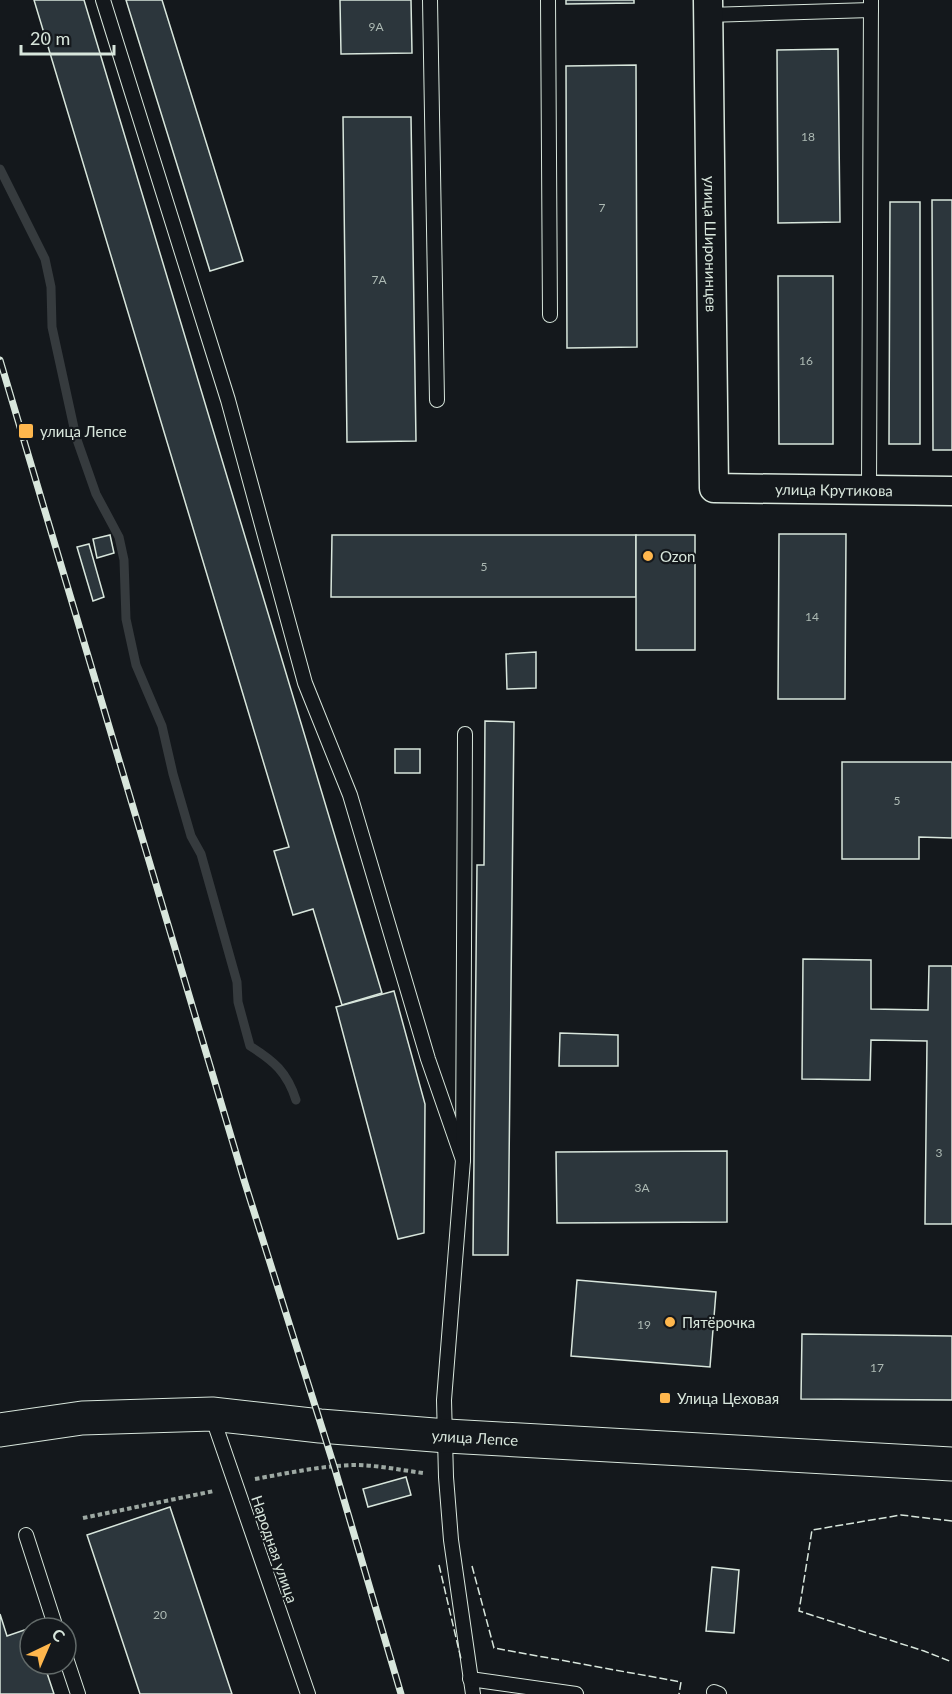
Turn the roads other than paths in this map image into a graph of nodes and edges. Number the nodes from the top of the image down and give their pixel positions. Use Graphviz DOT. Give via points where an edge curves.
graph roads {
  1 [pos="103,0"];
  2 [pos="430,0"];
  3 [pos="548,0"];
  4 [pos="871,5"];
  5 [pos="708,7"];
  6 [pos="550,315"];
  7 [pos="437,400"];
  8 [pos="714,488"];
  9 [pos="869,490"];
  10 [pos="952,491"];
  11 [pos="465,734"];
  12 [pos="463,1160"];
  13 [pos="212,1414"];
  14 [pos="0,1430"];
  15 [pos="447,1436"];
  16 [pos="952,1464"];
  17 [pos="26,1535"];
  18 [pos="52,1616"];
  19 [pos="72,1676"];
  20 [pos="470,1679"];
  21 [pos="78,1694"];
  22 [pos="308,1694"];
  23 [pos="473,1694"];
  24 [pos="576,1694"];
  1 -- 12 [label="lane" via="228,400 305,683 350,795 428,1059"];
  2 -- 7 [label="lane"];
  3 -- 6 [label="lane"];
  4 -- 5 [label="lane"];
  4 -- 9 [label="lane"];
  5 -- 8 [label="street, улица Широнинцев"];
  8 -- 9 [label="street, улица Крутикова"];
  9 -- 10 [label="street, улица Крутикова"];
  11 -- 12 [label="lane"];
  12 -- 15 [label="lane" via="444,1400"];
  13 -- 14 [label="main road, улица Лепсе" via="82,1418"];
  13 -- 15 [label="main road, улица Лепсе"];
  13 -- 22 [label="lane, Народная улица"];
  15 -- 16 [label="main road, улица Лепсе"];
  15 -- 20 [label="lane" via="446,1477"];
  17 -- 18 [label="lane"];
  19 -- 21 [label="lane"];
  20 -- 23 [label="lane"];
  20 -- 24 [label="lane"];
}
